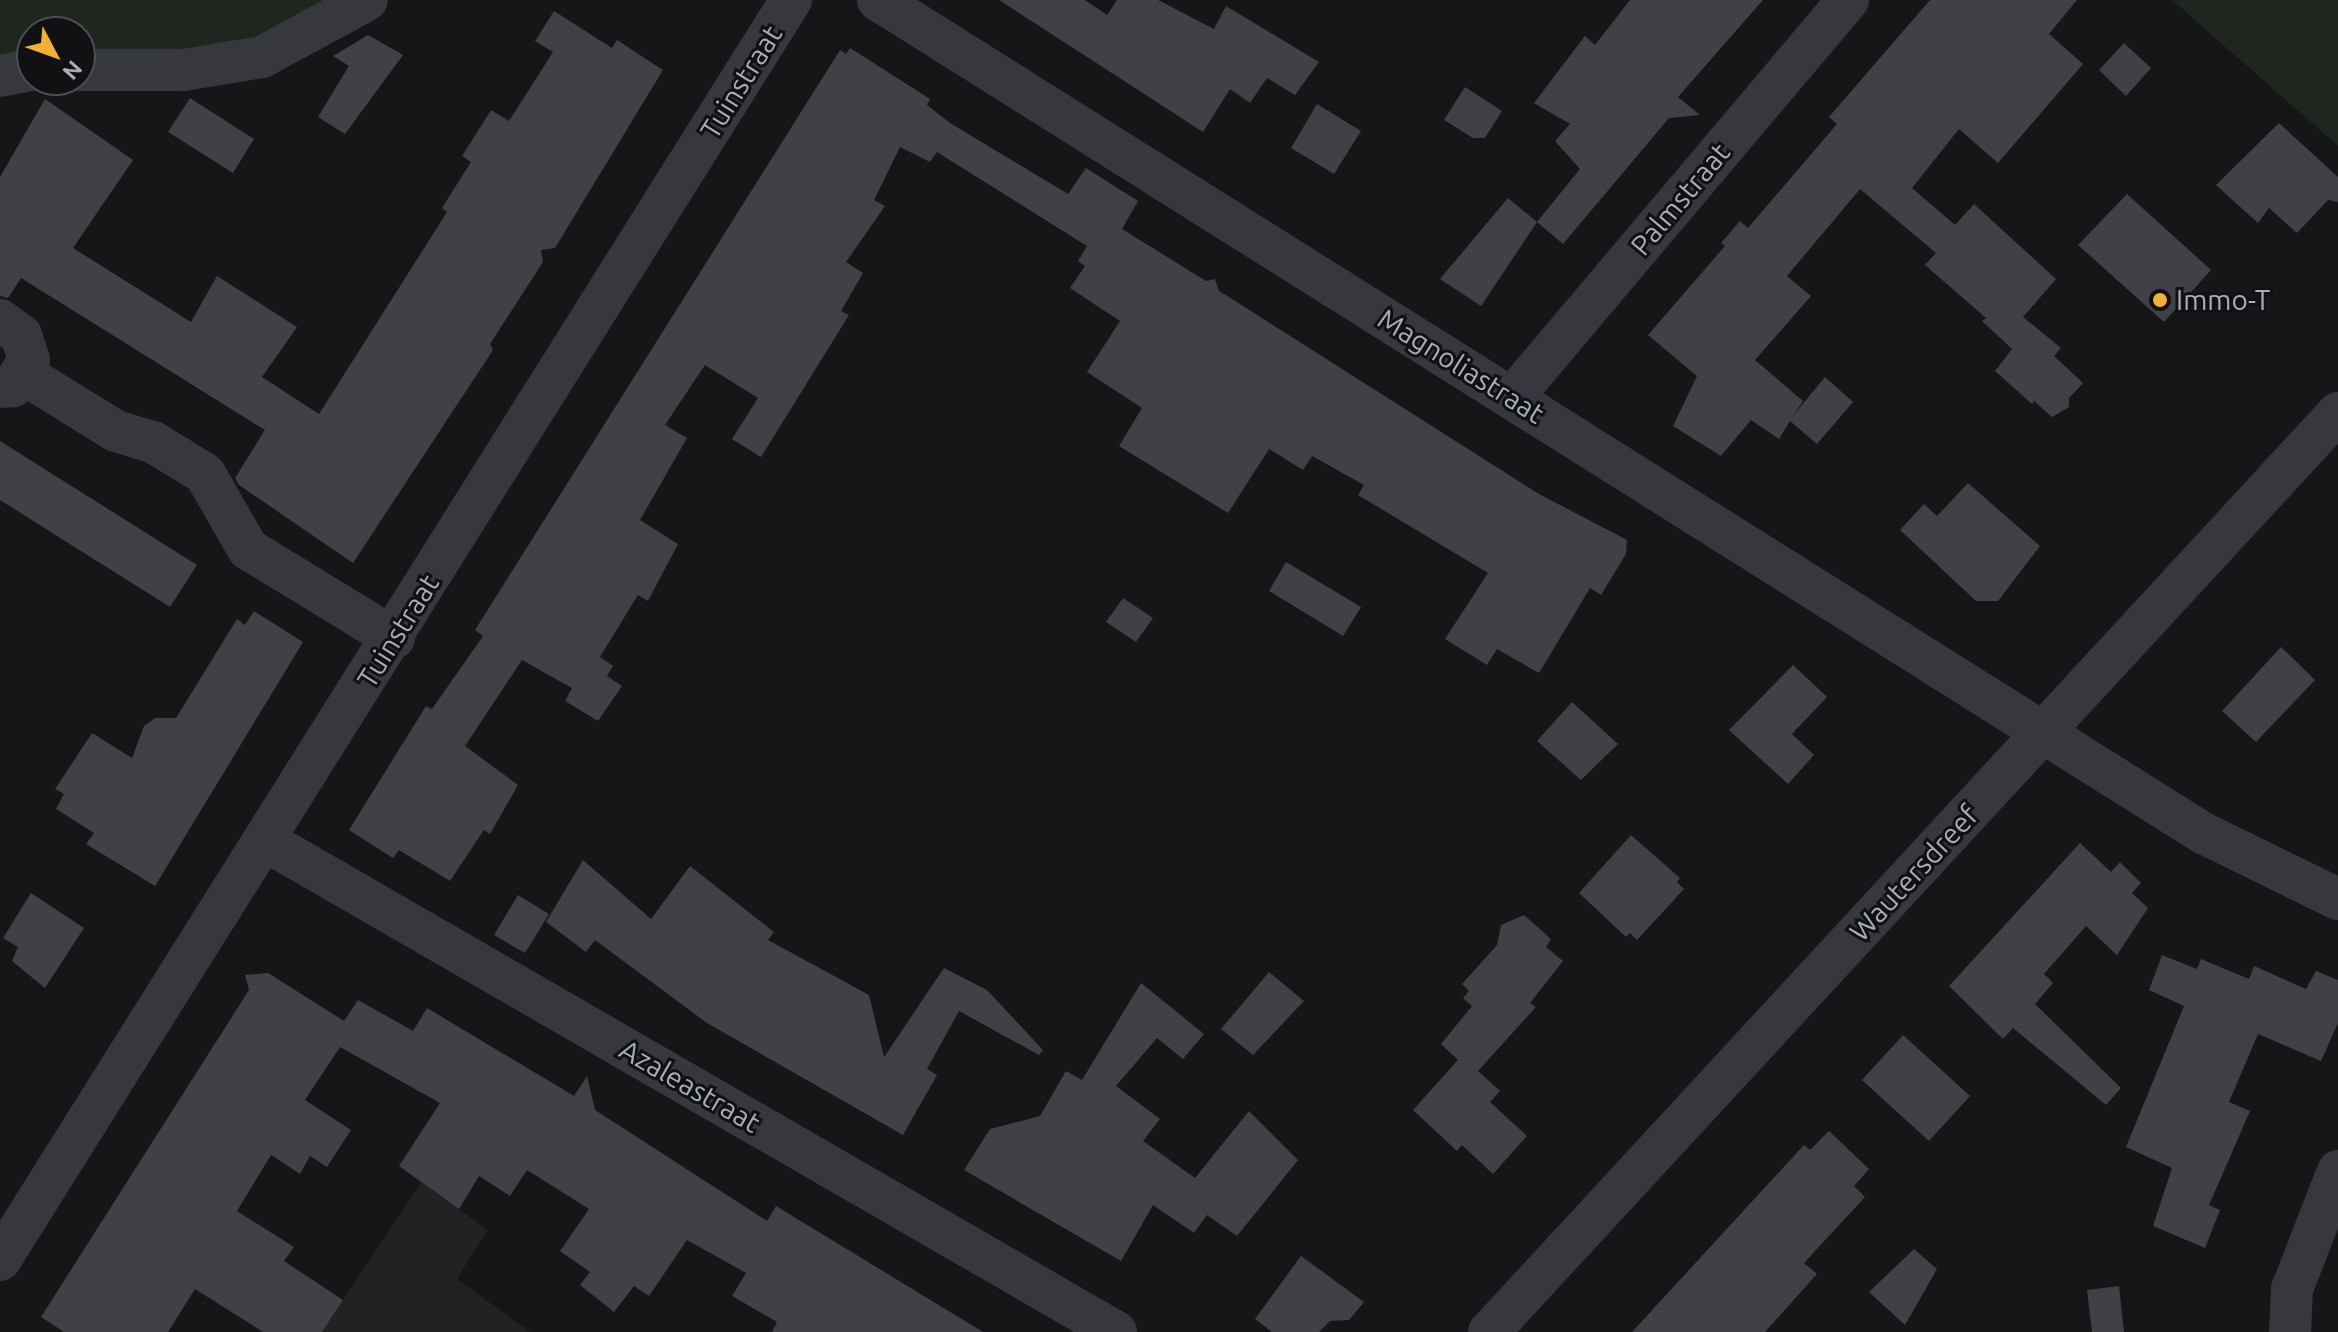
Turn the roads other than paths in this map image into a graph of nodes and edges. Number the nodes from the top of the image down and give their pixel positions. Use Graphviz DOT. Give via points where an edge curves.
graph roads {
  1 [pos="367,0"];
  2 [pos="791,0"];
  3 [pos="878,0"];
  4 [pos="1848,0"];
  5 [pos="96,70"];
  6 [pos="0,320"];
  7 [pos="11,381"];
  8 [pos="1512,398"];
  9 [pos="2338,413"];
  10 [pos="394,638"];
  11 [pos="2045,732"];
  12 [pos="264,840"];
  13 [pos="2338,899"];
  14 [pos="2338,1171"];
  15 [pos="0,1260"];
  16 [pos="1116,1332"];
  17 [pos="1489,1332"];
  18 [pos="2290,1332"];
  1 -- 5 [label="street" via="262,57 183,70"];
  2 -- 10 [label="street, Tuinstraat"];
  3 -- 8 [label="street, Magnoliastraat"];
  4 -- 8 [label="street, Palmstraat"];
  6 -- 7 [label="street" via="21,335 29,360"];
  7 -- 10 [label="street" via="116,431 153,442 205,474 248,549"];
  8 -- 11 [label="street, Magnoliastraat"];
  9 -- 11 [label="street, Wautersdreef"];
  10 -- 12 [label="street, Tuinstraat"];
  11 -- 13 [label="street, Magnoliastraat" via="2203,833"];
  11 -- 17 [label="street, Wautersdreef"];
  12 -- 15 [label="street, Tuinstraat"];
  12 -- 16 [label="street, Azaleastraat"];
  14 -- 18 [label="street" via="2292,1289"];
}
